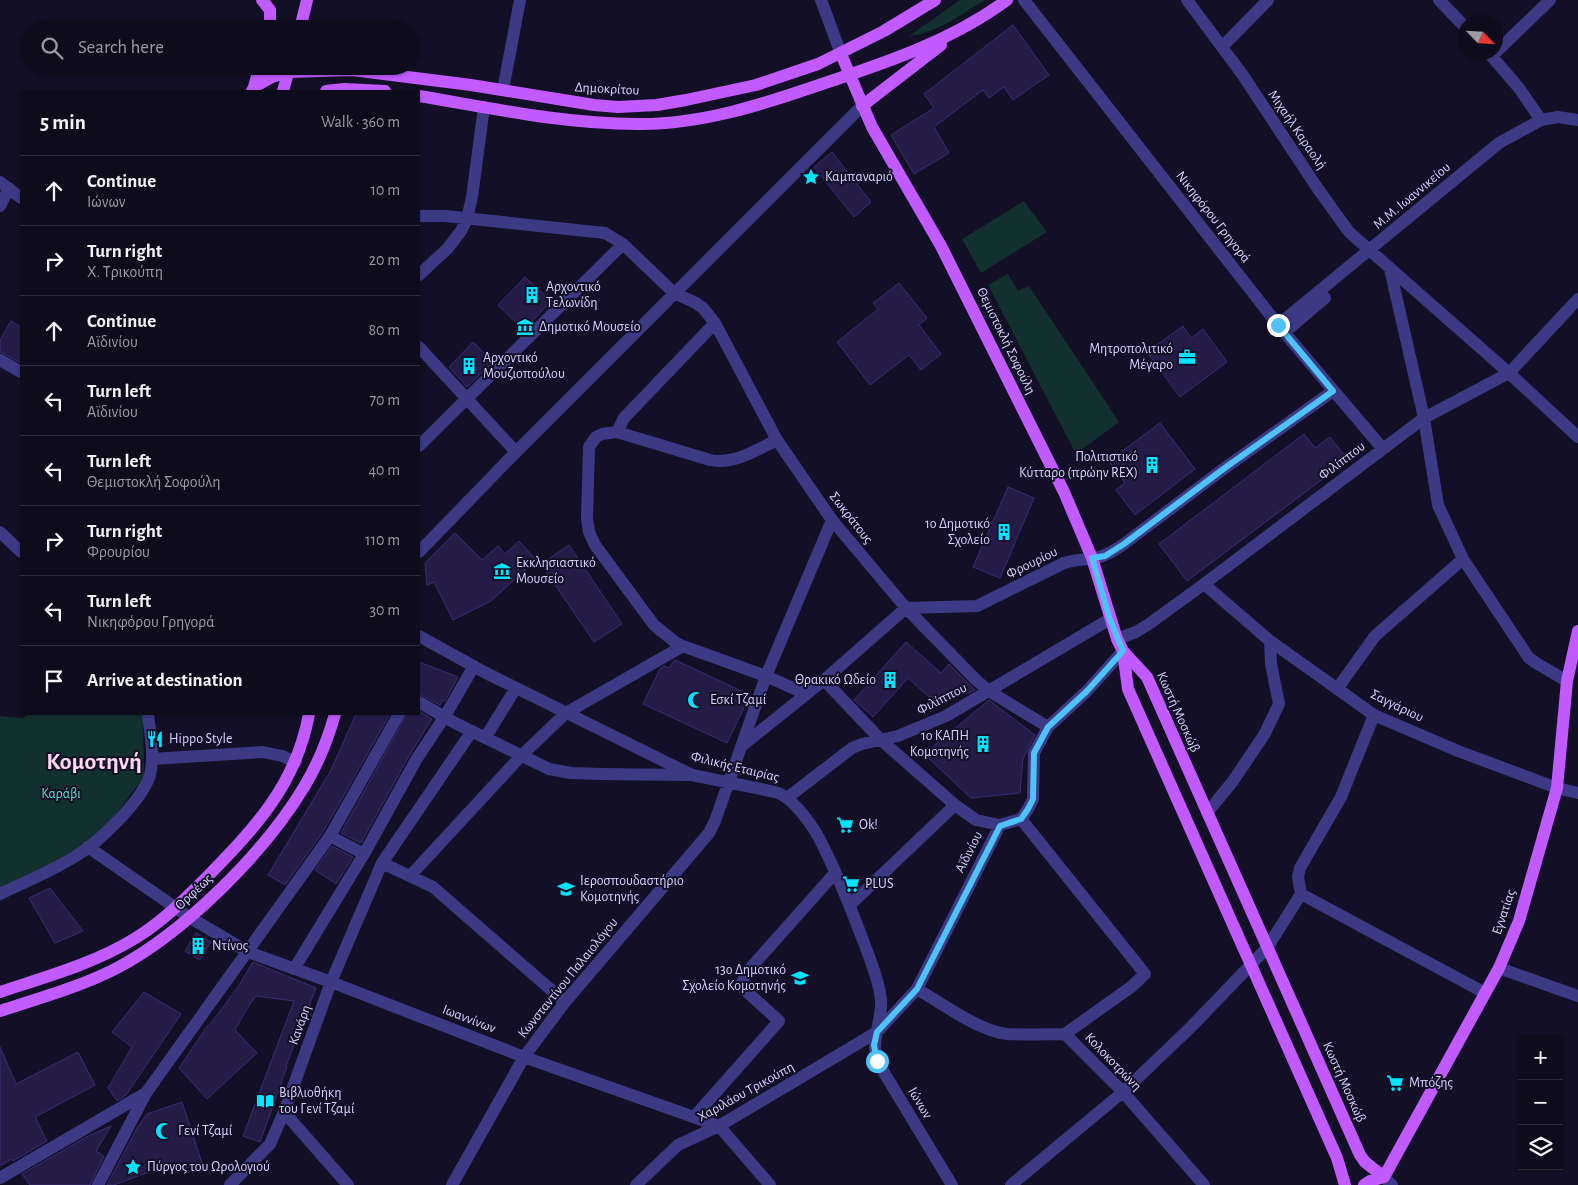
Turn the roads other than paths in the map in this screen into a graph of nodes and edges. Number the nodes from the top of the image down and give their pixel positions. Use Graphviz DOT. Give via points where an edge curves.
graph roads {
  1 [pos="262,0"];
  2 [pos="307,0"];
  3 [pos="520,0"];
  4 [pos="821,0"];
  5 [pos="935,0"];
  6 [pos="1007,0"];
  7 [pos="1024,0"];
  8 [pos="1187,0"];
  9 [pos="1268,0"];
  10 [pos="1440,0"];
  11 [pos="1550,0"];
  12 [pos="1458,19"];
  13 [pos="270,20"];
  14 [pos="302,20"];
  15 [pos="960,29"];
  16 [pos="1503,42"];
  17 [pos="1222,47"];
  18 [pos="841,54"];
  19 [pos="1495,60"];
  20 [pos="257,75"];
  21 [pos="276,75"];
  22 [pos="287,75"];
  23 [pos="399,75"];
  24 [pos="849,75"];
  25 [pos="253,89"];
  26 [pos="283,90"];
  27 [pos="332,90"];
  28 [pos="371,90"];
  29 [pos="504,90"];
  30 [pos="420,96"];
  31 [pos="862,106"];
  32 [pos="484,107"];
  33 [pos="1541,120"];
  34 [pos="1578,120"];
  35 [pos="4,185"];
  36 [pos="20,197"];
  37 [pos="0,206"];
  38 [pos="420,216"];
  39 [pos="467,219"];
  40 [pos="623,244"];
  41 [pos="1373,254"];
  42 [pos="1390,270"];
  43 [pos="420,274"];
  44 [pos="674,293"];
  45 [pos="1578,299"];
  46 [pos="715,323"];
  47 [pos="1282,328"];
  48 [pos="420,348"];
  49 [pos="0,360"];
  50 [pos="20,371"];
  51 [pos="1509,373"];
  52 [pos="1333,391"];
  53 [pos="467,398"];
  54 [pos="1424,418"];
  55 [pos="617,432"];
  56 [pos="1578,437"];
  57 [pos="777,440"];
  58 [pos="420,445"];
  59 [pos="1383,449"];
  60 [pos="516,452"];
  61 [pos="832,520"];
  62 [pos="0,532"];
  63 [pos="20,551"];
  64 [pos="420,551"];
  65 [pos="1092,558"];
  66 [pos="1463,559"];
  67 [pos="1204,584"];
  68 [pos="906,608"];
  69 [pos="1110,620"];
  70 [pos="1578,630"];
  71 [pos="420,637"];
  72 [pos="1117,639"];
  73 [pos="1270,641"];
  74 [pos="683,646"];
  75 [pos="1123,651"];
  76 [pos="474,666"];
  77 [pos="766,676"];
  78 [pos="824,680"];
  79 [pos="1567,681"];
  80 [pos="516,688"];
  81 [pos="1337,689"];
  82 [pos="989,691"];
  83 [pos="806,694"];
  84 [pos="420,703"];
  85 [pos="566,713"];
  86 [pos="148,715"];
  87 [pos="309,715"];
  88 [pos="336,715"];
  89 [pos="398,715"];
  90 [pos="1374,715"];
  91 [pos="445,716"];
  92 [pos="1048,727"];
  93 [pos="472,731"];
  94 [pos="485,738"];
  95 [pos="881,740"];
  96 [pos="743,745"];
  97 [pos="521,756"];
  98 [pos="152,759"];
  99 [pos="296,762"];
  100 [pos="692,775"];
  101 [pos="728,783"];
  102 [pos="1556,788"];
  103 [pos="1578,793"];
  104 [pos="787,798"];
  105 [pos="955,805"];
  106 [pos="1207,813"];
  107 [pos="1021,819"];
  108 [pos="1000,826"];
  109 [pos="330,836"];
  110 [pos="88,847"];
  111 [pos="364,854"];
  112 [pos="382,863"];
  113 [pos="835,873"];
  114 [pos="410,876"];
  115 [pos="0,894"];
  116 [pos="1302,894"];
  117 [pos="850,905"];
  118 [pos="175,908"];
  119 [pos="189,917"];
  120 [pos="1267,948"];
  121 [pos="248,952"];
  122 [pos="1250,964"];
  123 [pos="294,968"];
  124 [pos="1500,968"];
  125 [pos="332,982"];
  126 [pos="917,989"];
  127 [pos="0,992"];
  128 [pos="1485,993"];
  129 [pos="1578,996"];
  130 [pos="565,1002"];
  131 [pos="0,1011"];
  132 [pos="877,1032"];
  133 [pos="1065,1034"];
  134 [pos="524,1057"];
  135 [pos="1122,1092"];
  136 [pos="146,1093"];
  137 [pos="284,1112"];
  138 [pos="694,1117"];
  139 [pos="719,1126"];
  140 [pos="0,1177"];
  141 [pos="1387,1182"];
  142 [pos="1015,1184"];
  143 [pos="6,1185"];
  144 [pos="98,1185"];
  145 [pos="230,1185"];
  146 [pos="348,1185"];
  147 [pos="452,1185"];
  148 [pos="636,1185"];
  149 [pos="770,1185"];
  150 [pos="952,1185"];
  151 [pos="1204,1185"];
  152 [pos="1345,1185"];
  153 [pos="1364,1185"];
  1 -- 13 [label="main road" via="270,10"];
  2 -- 14 [label="main road"];
  3 -- 29 [label="street"];
  4 -- 18 [label="street"];
  5 -- 18 [label="main road, Δημοκρίτου"];
  6 -- 15 [label="main road"];
  7 -- 47 [label="street, Νικηφόρου Γρηγορά"];
  8 -- 17 [label="street, Μιχαήλ Καραολή"];
  9 -- 17 [label="street"];
  10 -- 12 [label="street"];
  11 -- 16 [label="street"];
  15 -- 24 [label="main road" via="923,48"];
  15 -- 31 [label="main road"];
  17 -- 41 [label="street, Μιχαήλ Καραολή" via="1349,232"];
  18 -- 24 [label="main road, Θεμιστοκλή Σοφούλη"];
  18 -- 29 [label="main road, Δημοκρίτου" via="756,85 645,106 594,105"];
  19 -- 33 [label="street"];
  20 -- 25 [label="main road"];
  21 -- 25 [label="main road"];
  22 -- 26 [label="main road"];
  23 -- 29 [label="main road, Δημοκρίτου"];
  24 -- 31 [label="main road, Θεμιστοκλή Σοφούλη"];
  24 -- 32 [label="main road" via="779,99 668,123 586,122"];
  27 -- 28 [label="main road"];
  30 -- 32 [label="main road"];
  31 -- 44 [label="street"];
  31 -- 65 [label="main road, Θεμιστοκλή Σοφούλη" via="964,290 1064,492"];
  32 -- 39 [label="street"];
  33 -- 34 [label="street, Μ.Μ. Ιωαννικείου" via="1558,117"];
  33 -- 41 [label="street, Μ.Μ. Ιωαννικείου" via="1486,152"];
  35 -- 36 [label="street"];
  35 -- 37 [label="street"];
  38 -- 39 [label="street, Σωκράτους"];
  39 -- 40 [label="street, Σωκράτους" via="600,232"];
  39 -- 43 [label="street" via="448,248"];
  40 -- 44 [label="street, Σωκράτους"];
  40 -- 53 [label="street"];
  41 -- 42 [label="street, Μιχαήλ Καραολή"];
  41 -- 47 [label="street, Μ.Μ. Ιωαννικείου"];
  42 -- 51 [label="street, Μιχαήλ Καραολή"];
  42 -- 54 [label="street"];
  44 -- 46 [label="street, Σωκράτους" via="700,305"];
  44 -- 60 [label="street"];
  45 -- 51 [label="street, Φιλίππου"];
  46 -- 55 [label="street" via="624,418"];
  46 -- 57 [label="street, Σωκράτους"];
  47 -- 52 [label="street, Νικηφόρου Γρηγορά"];
  48 -- 53 [label="street"];
  49 -- 50 [label="street"];
  51 -- 54 [label="street, Φιλίππου"];
  51 -- 56 [label="street, Μιχαήλ Καραολή"];
  52 -- 59 [label="street, Νικηφόρου Γρηγορά"];
  52 -- 65 [label="street, Φρουρίου" via="1124,544 1105,556"];
  53 -- 58 [label="street"];
  53 -- 60 [label="street"];
  54 -- 59 [label="street, Φιλίππου"];
  54 -- 66 [label="street" via="1438,504"];
  55 -- 57 [label="street" via="722,462 734,460"];
  55 -- 74 [label="street" via="602,434 592,441 588,453 587,519 592,539 654,625"];
  57 -- 61 [label="street, Σωκράτους"];
  59 -- 67 [label="street, Φιλίππου"];
  60 -- 64 [label="street"];
  61 -- 68 [label="street, Σωκράτους"];
  61 -- 77 [label="street, Κωνσταντίνου Παλαιολόγου"];
  62 -- 63 [label="street"];
  65 -- 68 [label="street, Φρουρίου" via="1064,563 977,606"];
  65 -- 69 [label="main road, Θεμιστοκλή Σοφούλη"];
  66 -- 79 [label="street" via="1529,658"];
  66 -- 81 [label="street" via="1375,636"];
  67 -- 72 [label="street, Φιλίππου" via="1136,632"];
  67 -- 73 [label="street, Σαγγάριου"];
  68 -- 78 [label="street"];
  68 -- 82 [label="street, Σωκράτους"];
  69 -- 72 [label="main road, Θεμιστοκλή Σοφούλη"];
  69 -- 82 [label="street, Φιλίππου"];
  70 -- 79 [label="main road, Εγνατίας"];
  71 -- 76 [label="street, Φιλικής Εταιρίας"];
  72 -- 75 [label="main road, Θεμιστοκλή Σοφούλη"];
  73 -- 81 [label="street, Σαγγάριου"];
  73 -- 106 [label="street" via="1279,704 1264,735"];
  74 -- 77 [label="street"];
  74 -- 85 [label="street"];
  75 -- 92 [label="street"];
  75 -- 106 [label="main road, Κωστή Μοσκώβ" via="1147,677"];
  75 -- 122 [label="main road" via="1128,689"];
  76 -- 80 [label="street, Φιλικής Εταιρίας"];
  76 -- 91 [label="street"];
  77 -- 83 [label="street"];
  77 -- 96 [label="street, Κωνσταντίνου Παλαιολόγου"];
  78 -- 83 [label="street"];
  78 -- 95 [label="street"];
  79 -- 102 [label="main road, Εγνατίας"];
  80 -- 85 [label="street, Φιλικής Εταιρίας"];
  80 -- 94 [label="street"];
  81 -- 90 [label="street, Σαγγάριου"];
  82 -- 92 [label="street, Σωκράτους"];
  82 -- 95 [label="street, Φιλίππου" via="946,716 910,732"];
  83 -- 96 [label="street"];
  84 -- 91 [label="street"];
  85 -- 97 [label="street"];
  85 -- 100 [label="street, Φιλικής Εταιρίας"];
  86 -- 98 [label="street"];
  87 -- 99 [label="main road, Ορφέως"];
  88 -- 119 [label="main road, Ορφέως" via="314,767 292,806 242,867"];
  89 -- 109 [label="street"];
  90 -- 102 [label="street, Σαγγάριου"];
  90 -- 116 [label="street" via="1340,797 1300,868 1298,877"];
  91 -- 93 [label="street"];
  91 -- 111 [label="street" via="416,760"];
  92 -- 107 [label="street" via="1034,758 1033,799"];
  93 -- 94 [label="street"];
  93 -- 112 [label="street, Κανάρη"];
  94 -- 97 [label="street"];
  95 -- 104 [label="street, Φιλίππου" via="852,748"];
  95 -- 105 [label="street"];
  96 -- 101 [label="street, Κωνσταντίνου Παλαιολόγου"];
  97 -- 100 [label="street" via="549,770 571,773"];
  97 -- 114 [label="street"];
  98 -- 99 [label="street" via="263,752"];
  98 -- 110 [label="street" via="150,774 137,799"];
  99 -- 118 [label="main road, Ορφέως" via="253,828"];
  100 -- 101 [label="street, Φιλικής Εταιρίας"];
  101 -- 104 [label="street, Φιλικής Εταιρίας" via="775,792"];
  101 -- 130 [label="street, Κωνσταντίνου Παλαιολόγου" via="709,833"];
  102 -- 103 [label="street, Σαγγάριου"];
  102 -- 124 [label="main road, Εγνατίας" via="1520,919"];
  104 -- 113 [label="street, Φιλικής Εταιρίας" via="824,846"];
  105 -- 108 [label="street" via="976,820"];
  105 -- 117 [label="street"];
  106 -- 120 [label="main road, Κωστή Μοσκώβ"];
  107 -- 108 [label="street, Αϊδινίου"];
  107 -- 133 [label="street" via="1145,974"];
  108 -- 126 [label="street, Αϊδινίου"];
  109 -- 111 [label="street"];
  109 -- 121 [label="street"];
  110 -- 115 [label="street" via="60,865"];
  110 -- 118 [label="street, Ιωαννίνων"];
  111 -- 123 [label="street"];
  112 -- 114 [label="street"];
  112 -- 125 [label="street, Κανάρη"];
  113 -- 117 [label="street, Φιλικής Εταιρίας"];
  113 -- 138 [label="street" via="746,973 742,984 744,989 779,1021"];
  114 -- 130 [label="street" via="433,888"];
  116 -- 120 [label="street"];
  116 -- 128 [label="street"];
  117 -- 132 [label="street, Φιλικής Εταιρίας" via="880,992 881,1013"];
  118 -- 119 [label="street, Ιωαννίνων"];
  118 -- 127 [label="main road, Ορφέως" via="135,939 108,953"];
  119 -- 121 [label="street, Ιωαννίνων"];
  119 -- 131 [label="main road, Ορφέως" via="147,950 118,967 72,988"];
  120 -- 122 [label="street"];
  120 -- 141 [label="main road, Κωστή Μοσκώβ" via="1361,1157"];
  121 -- 123 [label="street, Ιωαννίνων"];
  121 -- 136 [label="street"];
  122 -- 135 [label="street" via="1191,1027"];
  122 -- 152 [label="main road" via="1337,1158"];
  123 -- 125 [label="street, Ιωαννίνων"];
  124 -- 128 [label="main road, Εγνατίας"];
  124 -- 129 [label="street"];
  125 -- 134 [label="street, Ιωαννίνων"];
  125 -- 137 [label="street, Κανάρη"];
  126 -- 132 [label="street, Αϊδινίου"];
  126 -- 133 [label="street, Κολοκοτρώνη" via="961,1016 1005,1034"];
  128 -- 141 [label="main road, Εγνατίας"];
  130 -- 134 [label="street, Κωνσταντίνου Παλαιολόγου"];
  132 -- 139 [label="street, Χαριλάου Τρικούπη"];
  132 -- 150 [label="street, Ιώνων" via="874,1045 877,1061"];
  133 -- 135 [label="street, Κολοκοτρώνη"];
  134 -- 138 [label="street, Ιωαννίνων"];
  134 -- 147 [label="street, Κωνσταντίνου Παλαιολόγου"];
  135 -- 142 [label="street"];
  135 -- 151 [label="street, Κολοκοτρώνη"];
  136 -- 140 [label="street"];
  136 -- 144 [label="street"];
  137 -- 145 [label="street, Κανάρη" via="270,1144"];
  137 -- 146 [label="street"];
  138 -- 139 [label="street, Ιωαννίνων"];
  139 -- 148 [label="street, Χαριλάου Τρικούπη" via="678,1145"];
  139 -- 149 [label="street"];
  140 -- 143 [label="street"];
  141 -- 153 [label="main road" via="1370,1181"];
}
